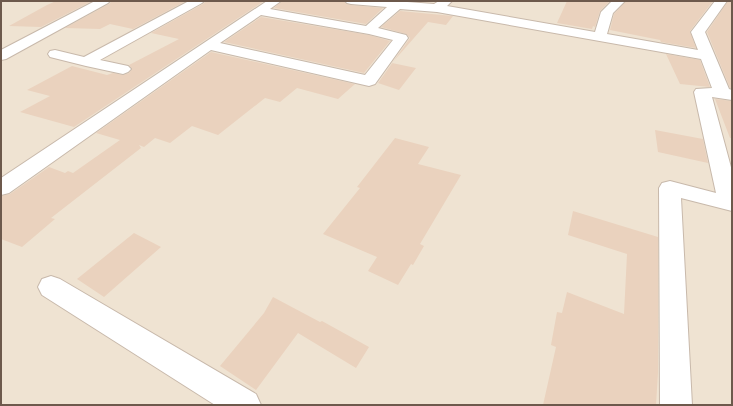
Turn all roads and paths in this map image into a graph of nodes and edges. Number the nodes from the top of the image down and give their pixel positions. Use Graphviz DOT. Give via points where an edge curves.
graph roads {
  1 [pos="104,1"];
  2 [pos="198,1"];
  3 [pos="275,1"];
  4 [pos="351,1"];
  5 [pos="619,1"];
  6 [pos="721,1"];
  7 [pos="397,5"];
  8 [pos="442,5"];
  9 [pos="259,11"];
  10 [pos="369,30"];
  11 [pos="600,37"];
  12 [pos="209,45"];
  13 [pos="55,54"];
  14 [pos="1,56"];
  15 [pos="708,56"];
  16 [pos="86,62"];
  17 [pos="123,69"];
  18 [pos="727,94"];
  19 [pos="1,188"];
  20 [pos="50,287"];
  21 [pos="245,405"];
  22 [pos="676,405"];
  1 -- 14 [label="street"];
  2 -- 16 [label="street"];
  3 -- 9 [label="street"];
  4 -- 7 [label="street"];
  5 -- 11 [label="street" via="607,12"];
  6 -- 15 [label="street" via="698,32"];
  7 -- 8 [label="street"];
  7 -- 10 [label="street"];
  8 -- 11 [label="street"];
  9 -- 10 [label="street"];
  9 -- 12 [label="street"];
  10 -- 12 [label="street" via="401,38 369,81"];
  11 -- 15 [label="street"];
  12 -- 19 [label="street"];
  13 -- 16 [label="street"];
  15 -- 18 [label="street"];
  16 -- 17 [label="street"];
  18 -- 22 [label="street" via="702,92 730,204 670,188 669,194"];
  20 -- 21 [label="street"];
}
